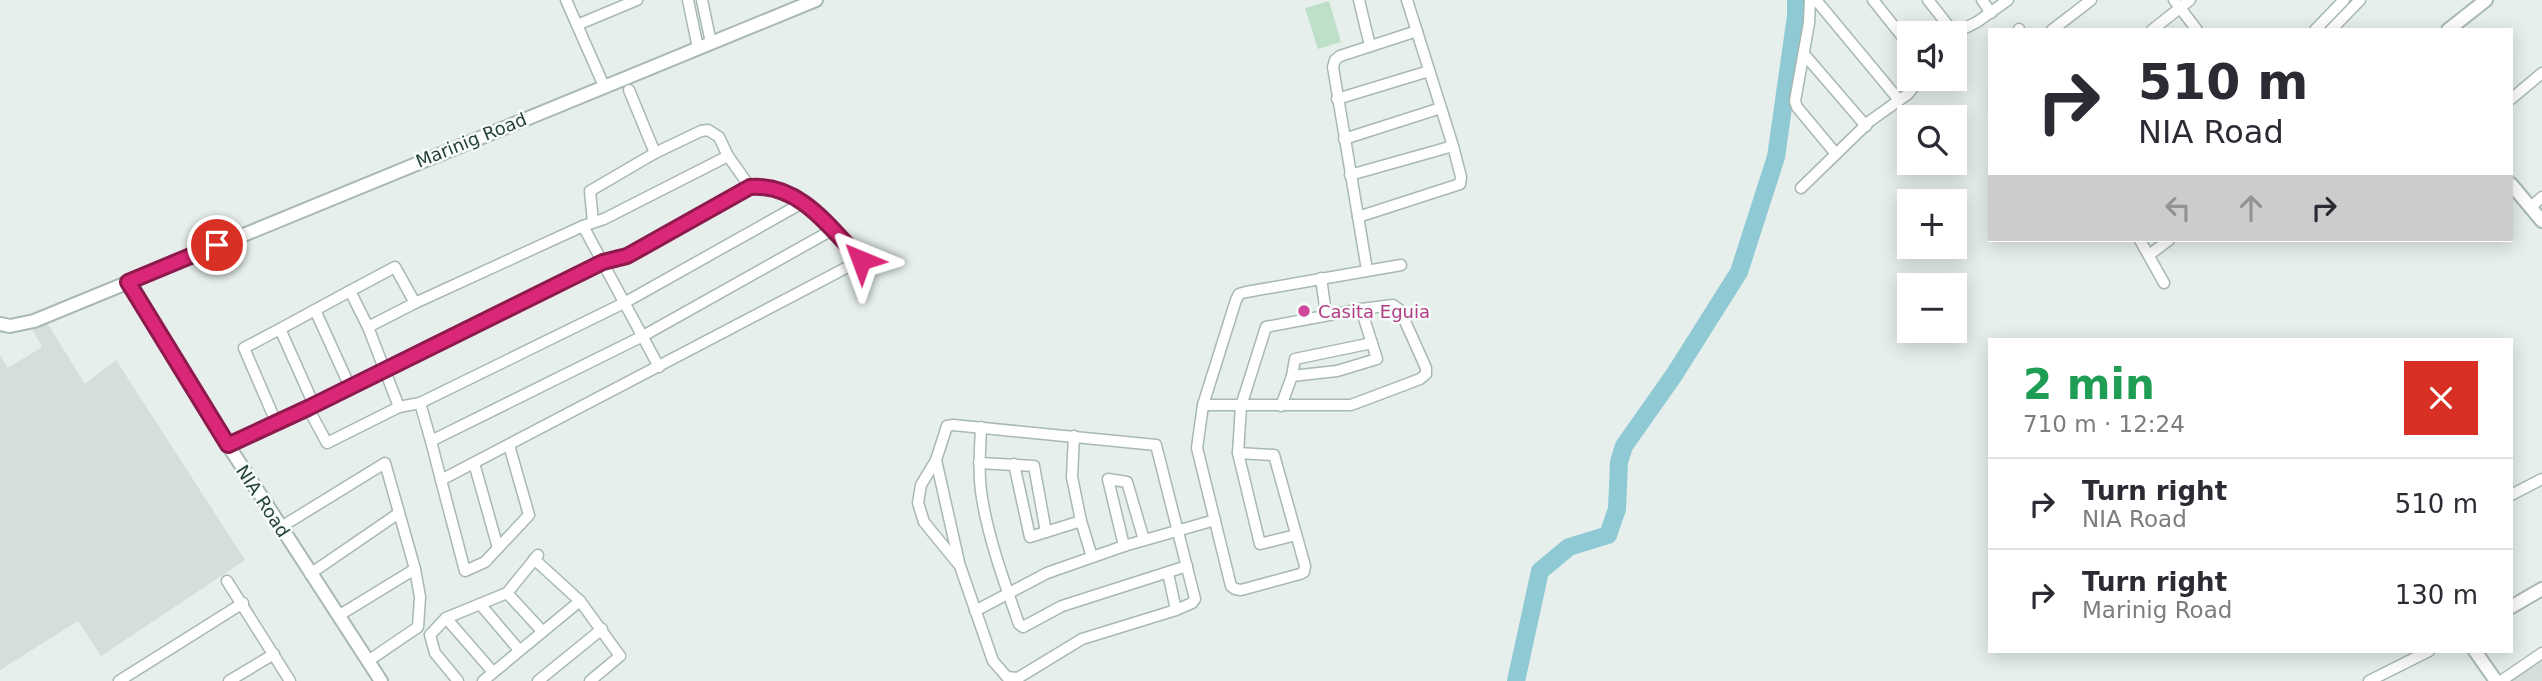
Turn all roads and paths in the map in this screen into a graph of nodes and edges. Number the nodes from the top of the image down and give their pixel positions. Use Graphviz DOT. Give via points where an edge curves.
graph roads {
  1 [pos="566,0"];
  2 [pos="637,0"];
  3 [pos="688,0"];
  4 [pos="702,0"];
  5 [pos="816,0"];
  6 [pos="1359,0"];
  7 [pos="1407,0"];
  8 [pos="1810,0"];
  9 [pos="1816,0"];
  10 [pos="1873,0"];
  11 [pos="1928,0"];
  12 [pos="1982,0"];
  13 [pos="2008,0"];
  14 [pos="2091,0"];
  15 [pos="2190,0"];
  16 [pos="2344,0"];
  17 [pos="2360,0"];
  18 [pos="2486,0"];
  19 [pos="2177,4"];
  20 [pos="1991,13"];
  21 [pos="1945,21"];
  22 [pos="577,25"];
  23 [pos="1967,26"];
  24 [pos="2055,28"];
  25 [pos="2154,28"];
  26 [pos="2195,28"];
  27 [pos="2317,28"];
  28 [pos="2333,28"];
  29 [pos="2451,28"];
  30 [pos="1897,30"];
  31 [pos="1417,31"];
  32 [pos="711,43"];
  33 [pos="1370,46"];
  34 [pos="698,48"];
  35 [pos="1804,54"];
  36 [pos="1429,71"];
  37 [pos="2542,73"];
  38 [pos="604,86"];
  39 [pos="629,90"];
  40 [pos="1910,91"];
  41 [pos="2513,97"];
  42 [pos="1337,99"];
  43 [pos="1899,100"];
  44 [pos="1441,108"];
  45 [pos="1866,126"];
  46 [pos="1344,139"];
  47 [pos="1452,146"];
  48 [pos="655,153"];
  49 [pos="1836,155"];
  50 [pos="728,156"];
  51 [pos="1350,176"];
  52 [pos="2513,186"];
  53 [pos="750,187"];
  54 [pos="1801,188"];
  55 [pos="2542,197"];
  56 [pos="804,201"];
  57 [pos="2530,207"];
  58 [pos="1358,217"];
  59 [pos="2542,221"];
  60 [pos="588,224"];
  61 [pos="832,230"];
  62 [pos="2141,242"];
  63 [pos="2166,242"];
  64 [pos="2149,255"];
  65 [pos="603,262"];
  66 [pos="1401,265"];
  67 [pos="1367,270"];
  68 [pos="1321,278"];
  69 [pos="128,282"];
  70 [pos="2164,283"];
  71 [pos="350,291"];
  72 [pos="415,303"];
  73 [pos="624,303"];
  74 [pos="1361,309"];
  75 [pos="315,310"];
  76 [pos="1326,314"];
  77 [pos="0,324"];
  78 [pos="368,327"];
  79 [pos="280,328"];
  80 [pos="643,336"];
  81 [pos="1373,343"];
  82 [pos="659,367"];
  83 [pos="386,370"];
  84 [pos="1292,376"];
  85 [pos="350,387"];
  86 [pos="420,403"];
  87 [pos="1203,405"];
  88 [pos="1281,406"];
  89 [pos="311,407"];
  90 [pos="399,407"];
  91 [pos="1241,407"];
  92 [pos="276,422"];
  93 [pos="981,427"];
  94 [pos="1074,436"];
  95 [pos="431,441"];
  96 [pos="228,445"];
  97 [pos="509,445"];
  98 [pos="1238,453"];
  99 [pos="936,460"];
  100 [pos="474,463"];
  101 [pos="979,463"];
  102 [pos="1014,464"];
  103 [pos="2542,479"];
  104 [pos="441,480"];
  105 [pos="2513,494"];
  106 [pos="399,513"];
  107 [pos="1215,520"];
  108 [pos="1081,522"];
  109 [pos="281,527"];
  110 [pos="1046,531"];
  111 [pos="1177,531"];
  112 [pos="1296,535"];
  113 [pos="1144,540"];
  114 [pos="1124,546"];
  115 [pos="498,548"];
  116 [pos="1091,557"];
  117 [pos="960,566"];
  118 [pos="1187,566"];
  119 [pos="415,569"];
  120 [pos="1167,573"];
  121 [pos="310,574"];
  122 [pos="227,581"];
  123 [pos="2542,590"];
  124 [pos="507,593"];
  125 [pos="1009,594"];
  126 [pos="580,600"];
  127 [pos="243,603"];
  128 [pos="480,604"];
  129 [pos="2513,606"];
  130 [pos="1177,610"];
  131 [pos="975,611"];
  132 [pos="338,616"];
  133 [pos="446,618"];
  134 [pos="602,629"];
  135 [pos="542,631"];
  136 [pos="519,650"];
  137 [pos="2425,653"];
  138 [pos="2477,653"];
  139 [pos="2542,653"];
  140 [pos="274,654"];
  141 [pos="368,661"];
  142 [pos="493,672"];
  143 [pos="119,681"];
  144 [pos="229,681"];
  145 [pos="290,681"];
  146 [pos="381,681"];
  147 [pos="458,681"];
  148 [pos="483,681"];
  149 [pos="538,681"];
  150 [pos="590,681"];
  151 [pos="2369,681"];
  152 [pos="2498,681"];
  1 -- 22 [label="street"];
  2 -- 22 [label="street"];
  3 -- 34 [label="street"];
  4 -- 32 [label="street"];
  5 -- 32 [label="street, Marinig Road"];
  6 -- 33 [label="street"];
  7 -- 31 [label="street"];
  8 -- 35 [label="street"];
  9 -- 43 [label="street"];
  10 -- 30 [label="street"];
  11 -- 21 [label="street"];
  12 -- 20 [label="street"];
  13 -- 20 [label="street"];
  14 -- 24 [label="street"];
  15 -- 19 [label="street"];
  16 -- 27 [label="street"];
  17 -- 28 [label="street"];
  18 -- 29 [label="street"];
  19 -- 25 [label="street"];
  19 -- 26 [label="street"];
  20 -- 23 [label="street"];
  22 -- 38 [label="street"];
  31 -- 33 [label="street"];
  31 -- 36 [label="street"];
  32 -- 34 [label="street, Marinig Road"];
  33 -- 42 [label="street" via="1335,60"];
  34 -- 38 [label="street, Marinig Road"];
  35 -- 45 [label="street"];
  35 -- 49 [label="street" via="1795,101"];
  36 -- 42 [label="street"];
  36 -- 44 [label="street"];
  37 -- 41 [label="street"];
  38 -- 69 [label="street, Marinig Road"];
  39 -- 48 [label="street"];
  40 -- 43 [label="street"];
  42 -- 46 [label="street"];
  43 -- 45 [label="street"];
  44 -- 46 [label="street"];
  44 -- 47 [label="street"];
  45 -- 49 [label="street"];
  46 -- 51 [label="street"];
  47 -- 51 [label="street"];
  47 -- 58 [label="street" via="1460,184"];
  48 -- 50 [label="street" via="708,130 719,137"];
  48 -- 60 [label="street" via="590,191"];
  49 -- 54 [label="street"];
  50 -- 53 [label="street"];
  50 -- 60 [label="street"];
  51 -- 58 [label="street"];
  52 -- 57 [label="street"];
  53 -- 56 [label="street" via="765,186"];
  53 -- 65 [label="street" via="627,256"];
  55 -- 57 [label="street"];
  56 -- 61 [label="street"];
  56 -- 73 [label="street"];
  57 -- 59 [label="street"];
  58 -- 67 [label="street"];
  60 -- 65 [label="street"];
  60 -- 72 [label="street"];
  61 -- 80 [label="street"];
  61 -- 82 [label="street" via="861,260"];
  62 -- 64 [label="street"];
  63 -- 64 [label="street"];
  64 -- 70 [label="street"];
  65 -- 73 [label="street"];
  65 -- 83 [label="street"];
  66 -- 67 [label="street"];
  67 -- 68 [label="street"];
  68 -- 76 [label="street"];
  68 -- 87 [label="street" via="1239,294"];
  69 -- 77 [label="street, Marinig Road" via="34,321"];
  69 -- 96 [label="street, NIA Road"];
  71 -- 72 [label="street" via="395,267"];
  71 -- 75 [label="street"];
  71 -- 78 [label="street"];
  72 -- 78 [label="street"];
  73 -- 80 [label="street"];
  73 -- 86 [label="street"];
  74 -- 76 [label="street"];
  74 -- 81 [label="street"];
  74 -- 88 [label="street" via="1398,307 1426,374 1352,405"];
  75 -- 79 [label="street"];
  75 -- 85 [label="street"];
  76 -- 91 [label="street" via="1266,327"];
  78 -- 83 [label="street"];
  79 -- 89 [label="street"];
  79 -- 92 [label="street" via="244,348"];
  80 -- 82 [label="street"];
  80 -- 95 [label="street"];
  81 -- 84 [label="street" via="1295,359"];
  81 -- 84 [label="street" via="1378,355 1373,361"];
  82 -- 97 [label="street"];
  83 -- 85 [label="street"];
  83 -- 90 [label="street"];
  84 -- 88 [label="street"];
  85 -- 89 [label="street"];
  86 -- 90 [label="street"];
  86 -- 95 [label="street"];
  87 -- 91 [label="street"];
  87 -- 107 [label="street" via="1197,448"];
  88 -- 91 [label="street"];
  89 -- 90 [label="street" via="327,443"];
  89 -- 92 [label="street"];
  91 -- 98 [label="street"];
  92 -- 96 [label="street"];
  93 -- 94 [label="street"];
  93 -- 99 [label="street" via="947,425"];
  93 -- 101 [label="street"];
  94 -- 108 [label="street" via="1072,477"];
  94 -- 111 [label="street" via="1156,445"];
  95 -- 104 [label="street"];
  96 -- 109 [label="street, NIA Road"];
  97 -- 100 [label="street"];
  97 -- 115 [label="street" via="529,515"];
  98 -- 112 [label="street" via="1275,454"];
  98 -- 112 [label="street" via="1260,544"];
  99 -- 117 [label="street"];
  99 -- 117 [label="street" via="920,485 918,503 924,522"];
  100 -- 104 [label="street"];
  100 -- 115 [label="street"];
  101 -- 102 [label="street"];
  101 -- 125 [label="street" via="982,499"];
  102 -- 110 [label="street" via="1034,466"];
  102 -- 110 [label="street" via="1028,534 1035,537"];
  103 -- 105 [label="street"];
  104 -- 115 [label="street" via="465,570 485,562"];
  106 -- 109 [label="street" via="385,463"];
  106 -- 119 [label="street"];
  106 -- 121 [label="street"];
  107 -- 111 [label="street"];
  107 -- 112 [label="street" via="1235,589 1304,572"];
  108 -- 110 [label="street"];
  108 -- 116 [label="street"];
  109 -- 121 [label="street, NIA Road"];
  111 -- 113 [label="street"];
  111 -- 118 [label="street"];
  113 -- 114 [label="street"];
  113 -- 114 [label="street" via="1128,482 1106,478"];
  114 -- 116 [label="street"];
  116 -- 125 [label="street" via="1047,573"];
  117 -- 131 [label="street"];
  118 -- 120 [label="street"];
  118 -- 130 [label="street" via="1195,599"];
  119 -- 132 [label="street"];
  119 -- 141 [label="street" via="421,597 418,627"];
  120 -- 125 [label="street" via="1062,606 1023,627"];
  120 -- 130 [label="street"];
  121 -- 132 [label="street, NIA Road"];
  122 -- 127 [label="street"];
  123 -- 129 [label="street"];
  124 -- 126 [label="street" via="536,557"];
  124 -- 128 [label="street"];
  124 -- 135 [label="street"];
  125 -- 131 [label="street"];
  126 -- 134 [label="street"];
  126 -- 135 [label="street"];
  127 -- 140 [label="street"];
  127 -- 143 [label="street"];
  128 -- 133 [label="street"];
  128 -- 136 [label="street"];
  130 -- 131 [label="street" via="1082,639 1012,679 993,661"];
  132 -- 141 [label="street, NIA Road"];
  133 -- 142 [label="street"];
  133 -- 147 [label="street" via="430,635 435,653"];
  134 -- 149 [label="street"];
  134 -- 150 [label="street" via="620,656"];
  135 -- 136 [label="street"];
  136 -- 142 [label="street"];
  137 -- 151 [label="street"];
  138 -- 152 [label="street"];
  139 -- 152 [label="street"];
  140 -- 144 [label="street"];
  140 -- 145 [label="street"];
  141 -- 146 [label="street, NIA Road"];
  142 -- 148 [label="street"];
}
